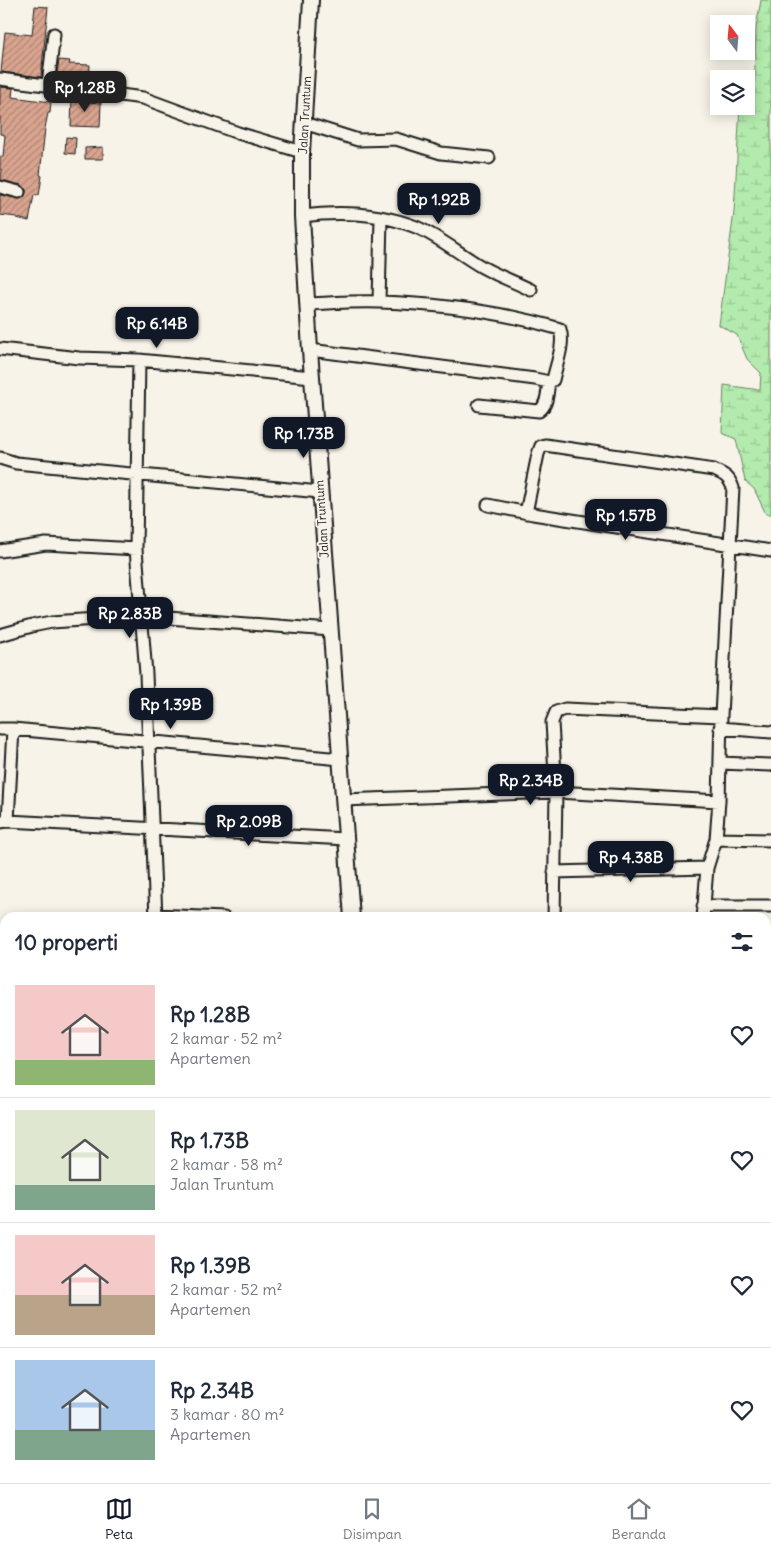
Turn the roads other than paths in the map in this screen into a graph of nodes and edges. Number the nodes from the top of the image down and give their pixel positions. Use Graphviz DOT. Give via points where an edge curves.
graph roads {
  1 [pos="311,0"];
  2 [pos="54,34"];
  3 [pos="0,79"];
  4 [pos="48,85"];
  5 [pos="304,123"];
  6 [pos="302,152"];
  7 [pos="489,158"];
  8 [pos="0,187"];
  9 [pos="19,192"];
  10 [pos="302,216"];
  11 [pos="381,218"];
  12 [pos="531,290"];
  13 [pos="379,302"];
  14 [pos="308,304"];
  15 [pos="0,349"];
  16 [pos="310,350"];
  17 [pos="138,360"];
  18 [pos="312,377"];
  19 [pos="549,382"];
  20 [pos="479,405"];
  21 [pos="0,458"];
  22 [pos="137,475"];
  23 [pos="320,492"];
  24 [pos="488,505"];
  25 [pos="526,513"];
  26 [pos="730,544"];
  27 [pos="136,549"];
  28 [pos="0,551"];
  29 [pos="771,551"];
  30 [pos="141,616"];
  31 [pos="331,630"];
  32 [pos="0,635"];
  33 [pos="721,716"];
  34 [pos="720,728"];
  35 [pos="13,729"];
  36 [pos="0,730"];
  37 [pos="771,732"];
  38 [pos="148,741"];
  39 [pos="341,759"];
  40 [pos="720,763"];
  41 [pos="771,765"];
  42 [pos="556,792"];
  43 [pos="343,800"];
  44 [pos="719,801"];
  45 [pos="4,822"];
  46 [pos="152,828"];
  47 [pos="346,839"];
  48 [pos="716,839"];
  49 [pos="771,840"];
  50 [pos="707,868"];
  51 [pos="554,872"];
  52 [pos="771,906"];
  53 [pos="156,912"];
  54 [pos="352,912"];
  55 [pos="554,912"];
  56 [pos="703,912"];
  1 -- 5 [label="street, Jalan Truntum"];
  2 -- 4 [label="street"];
  3 -- 4 [label="street"];
  4 -- 6 [label="street" via="143,98 229,130"];
  5 -- 6 [label="street, Jalan Truntum"];
  5 -- 7 [label="street" via="358,140 396,139 442,153"];
  6 -- 10 [label="street, Jalan Truntum"];
  8 -- 9 [label="street"];
  10 -- 11 [label="street" via="347,212"];
  10 -- 14 [label="street, Jalan Truntum"];
  11 -- 12 [label="street" via="418,228 483,268"];
  11 -- 13 [label="street"];
  13 -- 14 [label="street"];
  13 -- 19 [label="street" via="466,309 560,329 561,345 553,380"];
  14 -- 16 [label="street, Jalan Truntum"];
  15 -- 17 [label="street" via="80,358"];
  16 -- 18 [label="street, Jalan Truntum"];
  16 -- 19 [label="street"];
  17 -- 18 [label="street"];
  17 -- 22 [label="street"];
  18 -- 23 [label="street, Jalan Truntum"];
  19 -- 20 [label="street" via="543,408 539,411"];
  21 -- 22 [label="street" via="16,463"];
  22 -- 23 [label="street"];
  22 -- 27 [label="street"];
  23 -- 31 [label="street, Jalan Truntum"];
  24 -- 25 [label="street"];
  25 -- 26 [label="street"];
  25 -- 26 [label="street" via="540,449 550,444 714,470 728,477 733,488"];
  26 -- 29 [label="street"];
  26 -- 33 [label="street"];
  27 -- 28 [label="street" via="46,544"];
  27 -- 30 [label="street"];
  30 -- 31 [label="street"];
  30 -- 32 [label="street" via="52,622"];
  30 -- 38 [label="street"];
  31 -- 39 [label="street, Jalan Truntum"];
  33 -- 34 [label="street"];
  33 -- 42 [label="street" via="560,710 552,722"];
  34 -- 37 [label="street"];
  34 -- 40 [label="street"];
  35 -- 36 [label="street"];
  35 -- 38 [label="street"];
  35 -- 45 [label="street"];
  38 -- 39 [label="street"];
  38 -- 46 [label="street"];
  39 -- 43 [label="street, Jalan Truntum"];
  40 -- 41 [label="street"];
  40 -- 44 [label="street"];
  42 -- 43 [label="street"];
  42 -- 44 [label="street"];
  42 -- 51 [label="street"];
  43 -- 47 [label="street, Jalan Truntum"];
  44 -- 48 [label="street"];
  45 -- 46 [label="street"];
  46 -- 47 [label="street"];
  46 -- 53 [label="street"];
  47 -- 54 [label="street, Jalan Truntum"];
  48 -- 49 [label="street"];
  48 -- 50 [label="street"];
  50 -- 51 [label="street"];
  50 -- 56 [label="street"];
  51 -- 55 [label="street"];
  52 -- 56 [label="street"];
}
